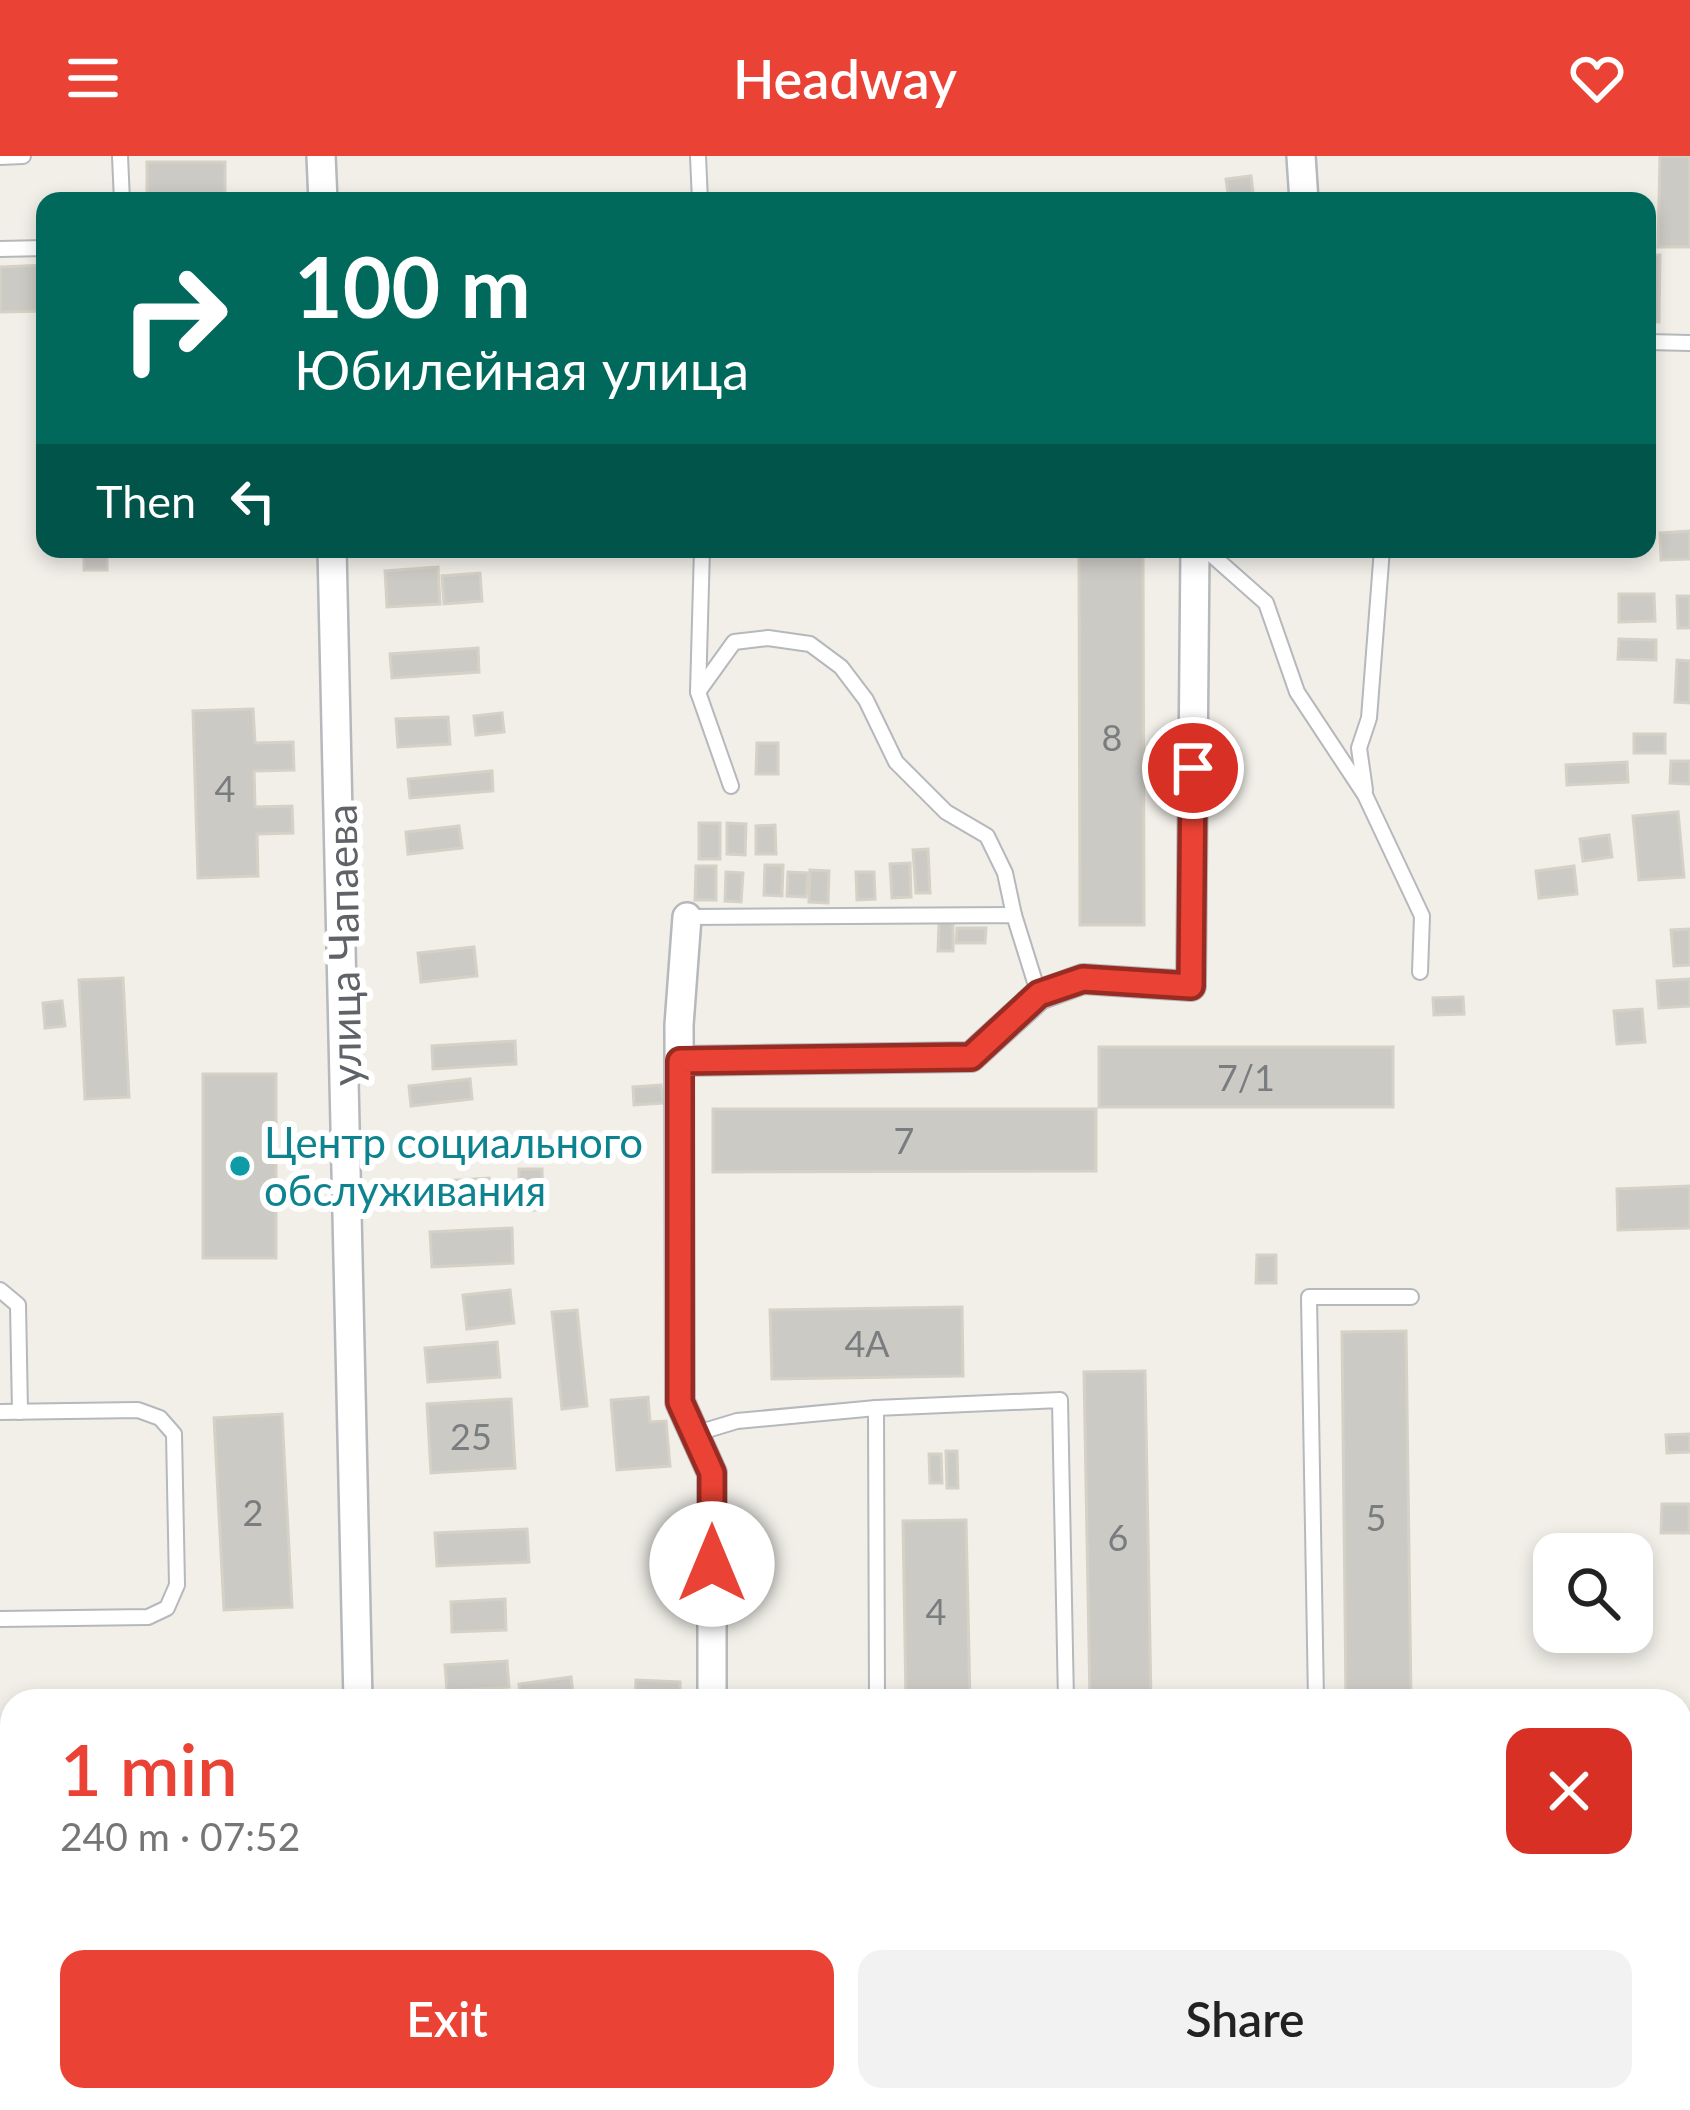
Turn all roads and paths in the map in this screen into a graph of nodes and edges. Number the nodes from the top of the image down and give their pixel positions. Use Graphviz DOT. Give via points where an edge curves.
graph roads {
  1 [pos="23,156"];
  2 [pos="120,156"];
  3 [pos="321,156"];
  4 [pos="698,156"];
  5 [pos="1301,156"];
  6 [pos="0,157"];
  7 [pos="122,192"];
  8 [pos="322,192"];
  9 [pos="700,192"];
  10 [pos="1303,192"];
  11 [pos="36,248"];
  12 [pos="0,249"];
  13 [pos="1656,342"];
  14 [pos="1690,343"];
  15 [pos="332,558"];
  16 [pos="702,558"];
  17 [pos="1195,558"];
  18 [pos="1215,558"];
  19 [pos="1381,558"];
  20 [pos="698,692"];
  21 [pos="731,786"];
  22 [pos="1365,795"];
  23 [pos="1014,915"];
  24 [pos="687,917"];
  25 [pos="1420,972"];
  26 [pos="1039,994"];
  27 [pos="680,1061"];
  28 [pos="0,1290"];
  29 [pos="1412,1297"];
  30 [pos="876,1408"];
  31 [pos="0,1412"];
  32 [pos="20,1412"];
  33 [pos="694,1434"];
  34 [pos="0,1619"];
  35 [pos="358,1689"];
  36 [pos="712,1689"];
  37 [pos="877,1689"];
  38 [pos="1066,1689"];
  39 [pos="1316,1689"];
  1 -- 6 [label="lane"];
  2 -- 7 [label="lane"];
  3 -- 8 [label="street"];
  4 -- 9 [label="lane"];
  5 -- 10 [label="street"];
  11 -- 12 [label="lane"];
  13 -- 14 [label="lane"];
  15 -- 35 [label="street, улица Чапаева"];
  16 -- 20 [label="lane"];
  17 -- 26 [label="street" via="1191,986 1083,979"];
  18 -- 22 [label="lane" via="1266,603 1298,692"];
  19 -- 22 [label="lane" via="1369,718 1359,748"];
  20 -- 21 [label="lane"];
  20 -- 23 [label="lane" via="734,642 810,644 866,700 896,762 946,812 987,836"];
  22 -- 25 [label="lane" via="1422,916"];
  23 -- 24 [label="lane"];
  23 -- 26 [label="lane"];
  24 -- 27 [label="street"];
  26 -- 27 [label="street" via="971,1057"];
  27 -- 33 [label="street" via="680,1402"];
  28 -- 32 [label="lane" via="18,1305"];
  29 -- 39 [label="lane" via="1309,1297"];
  30 -- 33 [label="lane" via="737,1421"];
  30 -- 37 [label="lane"];
  30 -- 38 [label="lane" via="1060,1400"];
  31 -- 32 [label="lane"];
  32 -- 34 [label="lane" via="138,1410 160,1418 174,1434 178,1585 167,1608 148,1617"];
  33 -- 36 [label="street" via="712,1473"];
}
